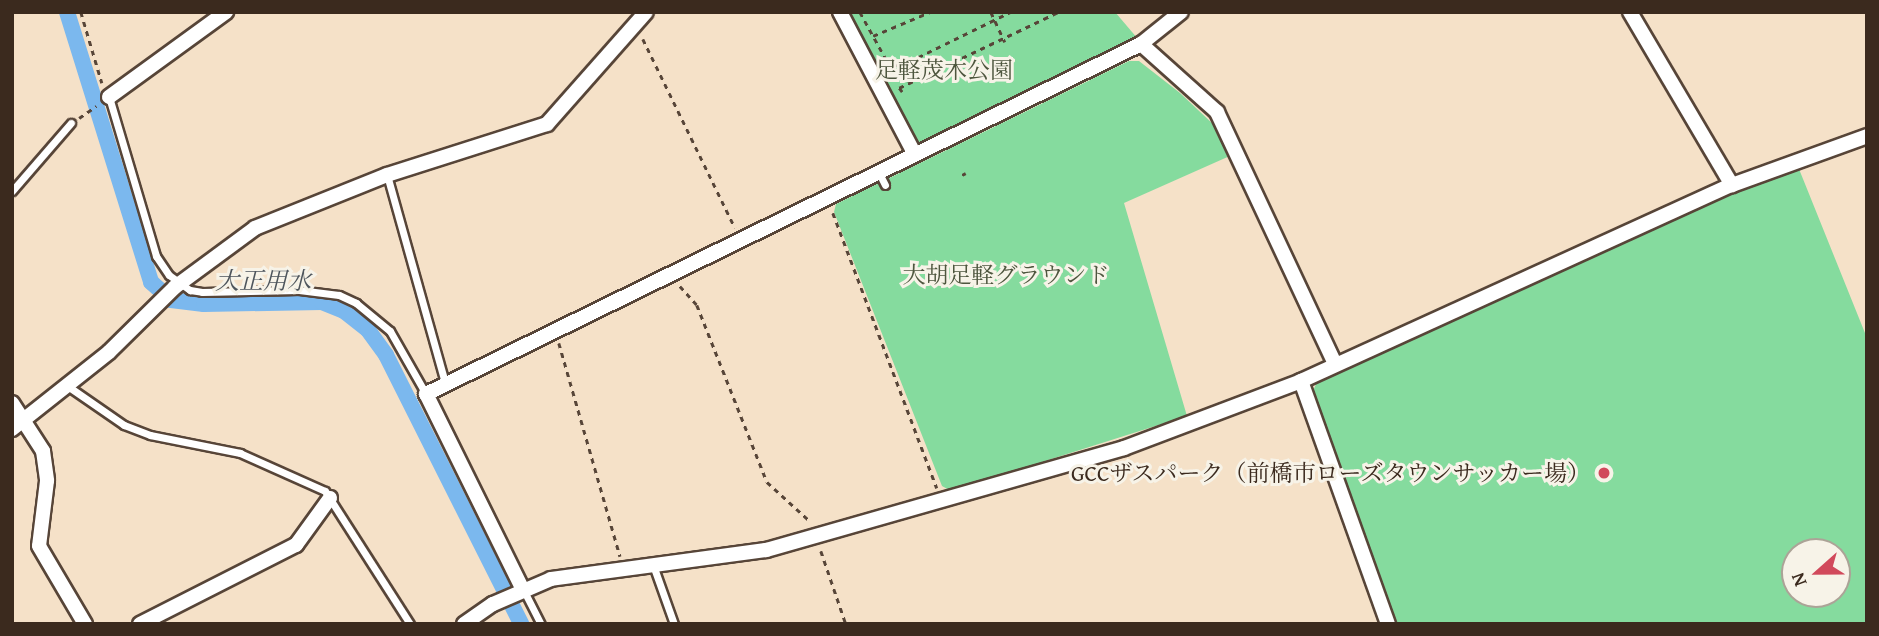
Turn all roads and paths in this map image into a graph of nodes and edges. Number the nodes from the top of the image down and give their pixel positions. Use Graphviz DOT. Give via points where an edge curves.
graph roads {
  1 [pos="81,12"];
  2 [pos="226,12"];
  3 [pos="646,12"];
  4 [pos="840,12"];
  5 [pos="860,12"];
  6 [pos="930,12"];
  7 [pos="991,12"];
  8 [pos="1010,12"];
  9 [pos="1058,12"];
  10 [pos="1181,12"];
  11 [pos="1630,12"];
  12 [pos="994,20"];
  13 [pos="634,25"];
  14 [pos="873,36"];
  15 [pos="1004,40"];
  16 [pos="1141,44"];
  17 [pos="902,92"];
  18 [pos="106,99"];
  19 [pos="80,117"];
  20 [pos="72,123"];
  21 [pos="1867,136"];
  22 [pos="915,155"];
  23 [pos="387,176"];
  24 [pos="1732,186"];
  25 [pos="12,191"];
  26 [pos="828,201"];
  27 [pos="741,241"];
  28 [pos="669,274"];
  29 [pos="177,285"];
  30 [pos="556,330"];
  31 [pos="1335,364"];
  32 [pos="1301,381"];
  33 [pos="445,383"];
  34 [pos="69,387"];
  35 [pos="426,394"];
  36 [pos="12,403"];
  37 [pos="25,419"];
  38 [pos="12,429"];
  39 [pos="330,498"];
  40 [pos="942,500"];
  41 [pos="819,537"];
  42 [pos="653,565"];
  43 [pos="623,568"];
  44 [pos="521,591"];
  45 [pos="85,624"];
  46 [pos="140,624"];
  47 [pos="410,624"];
  48 [pos="464,624"];
  49 [pos="541,624"];
  50 [pos="674,624"];
  51 [pos="846,624"];
  52 [pos="1388,624"];
  1 -- 18 [label="path"];
  2 -- 18 [label="street"];
  3 -- 13 [label="street"];
  4 -- 22 [label="street"];
  5 -- 14 [label="path"];
  6 -- 14 [label="path"];
  7 -- 12 [label="path"];
  8 -- 12 [label="path"];
  9 -- 15 [label="path"];
  10 -- 16 [label="street"];
  11 -- 24 [label="street"];
  12 -- 14 [label="path" via="900,66 887,61"];
  12 -- 15 [label="path"];
  13 -- 23 [label="street" via="547,124"];
  13 -- 27 [label="path"];
  15 -- 17 [label="path" via="900,88"];
  16 -- 22 [label="street"];
  16 -- 31 [label="street" via="1217,112"];
  18 -- 19 [label="path"];
  18 -- 29 [label="lane" via="156,256"];
  20 -- 25 [label="lane"];
  21 -- 24 [label="street"];
  22 -- 26 [label="street" via="882,180"];
  23 -- 29 [label="street" via="255,228"];
  23 -- 33 [label="lane"];
  24 -- 31 [label="street"];
  26 -- 27 [label="street"];
  26 -- 40 [label="path"];
  27 -- 28 [label="street"];
  28 -- 30 [label="street"];
  28 -- 41 [label="path" via="697,305 767,482 816,527"];
  29 -- 34 [label="street"];
  29 -- 35 [label="lane" via="202,292 318,291 356,303 390,331"];
  30 -- 33 [label="street"];
  30 -- 43 [label="path"];
  31 -- 32 [label="street"];
  32 -- 40 [label="street" via="1124,448"];
  32 -- 52 [label="street"];
  33 -- 35 [label="street"];
  34 -- 37 [label="street"];
  34 -- 39 [label="lane" via="124,425 168,441 240,453 326,491"];
  35 -- 44 [label="street"];
  36 -- 37 [label="street"];
  37 -- 38 [label="street"];
  37 -- 45 [label="street" via="43,451 47,481 40,546"];
  39 -- 46 [label="street" via="296,545"];
  39 -- 47 [label="lane"];
  40 -- 41 [label="street"];
  41 -- 42 [label="street" via="766,550"];
  41 -- 51 [label="path"];
  42 -- 43 [label="street"];
  42 -- 50 [label="lane"];
  43 -- 44 [label="street" via="551,579"];
  44 -- 48 [label="street"];
  44 -- 49 [label="lane"];
}
